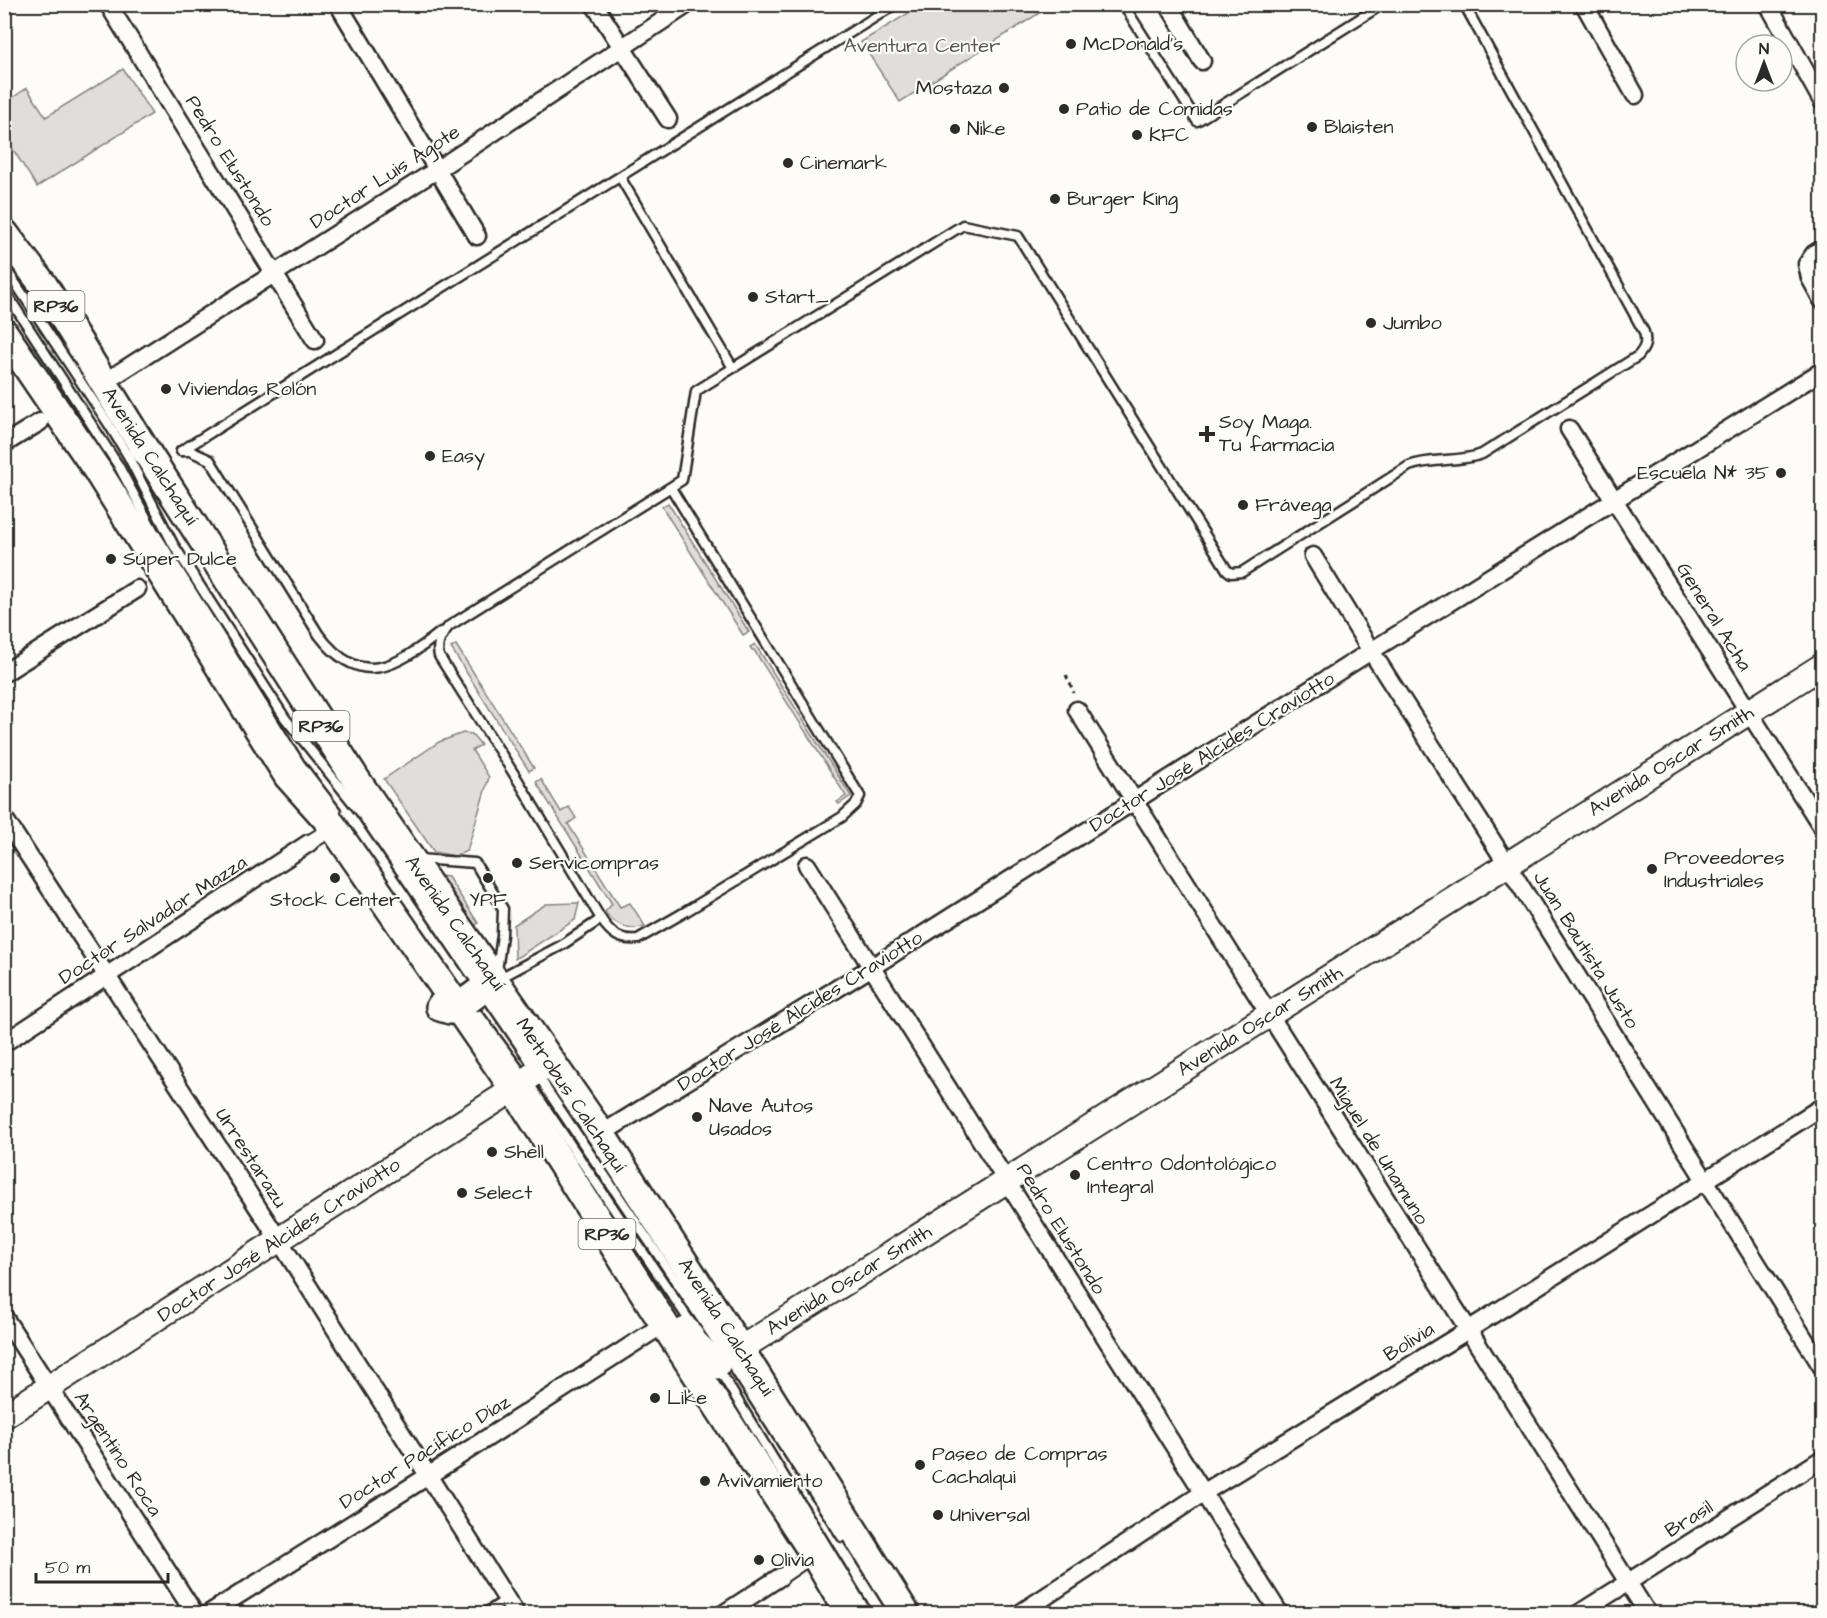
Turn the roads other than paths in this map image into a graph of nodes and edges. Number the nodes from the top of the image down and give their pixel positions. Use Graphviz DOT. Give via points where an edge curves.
graph roads {
  1 [pos="108,4"];
  2 [pos="338,4"];
  3 [pos="594,4"];
  4 [pos="688,4"];
  5 [pos="896,4"];
  6 [pos="1123,4"];
  7 [pos="1168,4"];
  8 [pos="1383,4"];
  9 [pos="1464,4"];
  10 [pos="1584,4"];
  11 [pos="1768,4"];
  12 [pos="623,49"];
  13 [pos="1202,61"];
  14 [pos="1635,95"];
  15 [pos="1822,101"];
  16 [pos="668,119"];
  17 [pos="438,169"];
  18 [pos="620,177"];
  19 [pos="4,232"];
  20 [pos="477,236"];
  21 [pos="1822,249"];
  22 [pos="4,266"];
  23 [pos="275,272"];
  24 [pos="4,290"];
  25 [pos="1822,300"];
  26 [pos="4,333"];
  27 [pos="315,340"];
  28 [pos="733,368"];
  29 [pos="1822,371"];
  30 [pos="102,383"];
  31 [pos="49,417"];
  32 [pos="1569,429"];
  33 [pos="4,444"];
  34 [pos="671,488"];
  35 [pos="1615,500"];
  36 [pos="1313,556"];
  37 [pos="149,581"];
  38 [pos="449,626"];
  39 [pos="1371,651"];
  40 [pos="1822,666"];
  41 [pos="4,673"];
  42 [pos="1077,710"];
  43 [pos="1749,712"];
  44 [pos="288,776"];
  45 [pos="1134,802"];
  46 [pos="4,818"];
  47 [pos="1822,827"];
  48 [pos="325,831"];
  49 [pos="410,859"];
  50 [pos="1508,864"];
  51 [pos="807,865"];
  52 [pos="601,919"];
  53 [pos="872,967"];
  54 [pos="108,975"];
  55 [pos="473,994"];
  56 [pos="1269,1015"];
  57 [pos="4,1043"];
  58 [pos="532,1075"];
  59 [pos="1822,1107"];
  60 [pos="602,1134"];
  61 [pos="1705,1180"];
  62 [pos="1006,1181"];
  63 [pos="585,1199"];
  64 [pos="279,1240"];
  65 [pos="4,1317"];
  66 [pos="664,1324"];
  67 [pos="1468,1330"];
  68 [pos="721,1363"];
  69 [pos="1822,1367"];
  70 [pos="50,1386"];
  71 [pos="4,1416"];
  72 [pos="1822,1459"];
  73 [pos="428,1476"];
  74 [pos="1203,1493"];
  75 [pos="850,1549"];
  76 [pos="814,1554"];
  77 [pos="780,1576"];
  78 [pos="1628,1582"];
  79 [pos="507,1599"];
  80 [pos="195,1614"];
  81 [pos="208,1614"];
  82 [pos="484,1614"];
  83 [pos="516,1614"];
  84 [pos="723,1614"];
  85 [pos="849,1614"];
  86 [pos="868,1614"];
  87 [pos="906,1614"];
  88 [pos="1019,1614"];
  89 [pos="1280,1614"];
  90 [pos="1578,1614"];
  91 [pos="1648,1614"];
  1 -- 23 [label="street, Pedro Elustondo"];
  2 -- 17 [label="street"];
  3 -- 12 [label="street"];
  4 -- 12 [label="street, Doctor Luis Agote"];
  5 -- 18 [label="lane"];
  6 -- 8 [label="lane" via="1197,121"];
  7 -- 13 [label="street"];
  9 -- 28 [label="lane" via="1646,340 1645,349 1638,356 1482,454 1409,466 1242,572 1231,573 1018,237 963,225"];
  10 -- 14 [label="street"];
  11 -- 15 [label="street"];
  12 -- 16 [label="street"];
  12 -- 17 [label="street, Doctor Luis Agote"];
  17 -- 20 [label="street"];
  17 -- 23 [label="street, Doctor Luis Agote"];
  18 -- 28 [label="lane"];
  18 -- 38 [label="lane" via="181,451 210,460 319,635 342,659 356,667 377,668 397,663"];
  19 -- 30 [label="main road, Avenida Calchaquí / RP36" via="44,286"];
  21 -- 25 [label="street" via="1808,264 1810,278"];
  22 -- 55 [label="lane" via="128,456 172,544 285,718 361,813"];
  23 -- 27 [label="street, Pedro Elustondo"];
  23 -- 30 [label="street, Doctor Luis Agote"];
  24 -- 48 [label="lane" via="118,465 169,557 300,764"];
  26 -- 31 [label="main road, Avenida Calchaquí / RP36"];
  28 -- 34 [label="lane" via="696,391 682,480"];
  29 -- 35 [label="street, Doctor José Alcides Craviotto"];
  30 -- 49 [label="main road, Avenida Calchaquí / RP36"];
  31 -- 33 [label="street"];
  31 -- 37 [label="main road, Avenida Calchaquí / RP36" via="103,479"];
  32 -- 35 [label="street, General Acha"];
  34 -- 38 [label="lane"];
  34 -- 52 [label="lane" via="860,796 842,817 638,939 618,937"];
  35 -- 39 [label="street, Doctor José Alcides Craviotto"];
  35 -- 43 [label="street, General Acha"];
  36 -- 39 [label="street, Juan Bautista Justo"];
  37 -- 41 [label="street"];
  37 -- 44 [label="main road, Avenida Calchaquí / RP36"];
  38 -- 52 [label="lane" via="441,636 439,656"];
  39 -- 45 [label="street, Doctor José Alcides Craviotto"];
  39 -- 50 [label="street, Juan Bautista Justo"];
  40 -- 43 [label="main road, Avenida Oscar Smith"];
  42 -- 45 [label="street, Miguel de Unamuno"];
  43 -- 47 [label="street, General Acha"];
  43 -- 50 [label="main road, Avenida Oscar Smith"];
  44 -- 48 [label="main road"];
  44 -- 55 [label="main road, Avenida Calchaquí / RP36"];
  45 -- 53 [label="street, Doctor José Alcides Craviotto"];
  45 -- 56 [label="street, Miguel de Unamuno"];
  46 -- 54 [label="street, Urrestarazu"];
  48 -- 54 [label="street, Doctor Salvador Mazza"];
  48 -- 55 [label="main road" via="437,1004 446,1010"];
  49 -- 55 [label="main road, Avenida Calchaquí / RP36"];
  49 -- 55 [label="lane" via="475,863 503,909 502,935"];
  50 -- 56 [label="main road, Avenida Oscar Smith"];
  50 -- 61 [label="street, Juan Bautista Justo"];
  51 -- 53 [label="street, Pedro Elustondo"];
  52 -- 55 [label="lane"];
  53 -- 60 [label="street, Doctor José Alcides Craviotto"];
  53 -- 62 [label="street, Pedro Elustondo"];
  54 -- 57 [label="street, Doctor Salvador Mazza"];
  54 -- 64 [label="street, Urrestarazu"];
  55 -- 58 [label="main road, Avenida Calchaquí / RP36"];
  55 -- 58 [label="main road, Avenida Calchaquí / RP36"];
  56 -- 62 [label="main road, Avenida Oscar Smith"];
  56 -- 67 [label="street, Miguel de Unamuno"];
  58 -- 60 [label="main road, Avenida Calchaquí / RP36"];
  58 -- 63 [label="main road, Avenida Calchaquí / RP36"];
  58 -- 64 [label="main road, Doctor José Alcides Craviotto"];
  58 -- 68 [label="lane, Metrobus Calchaquí"];
  58 -- 68 [label="lane, Metrobus Calchaquí" via="547,1090"];
  59 -- 61 [label="street, Bolivia"];
  60 -- 68 [label="main road, Avenida Calchaquí / RP36"];
  61 -- 67 [label="street, Bolivia"];
  61 -- 69 [label="street, Juan Bautista Justo"];
  62 -- 68 [label="main road, Avenida Oscar Smith"];
  62 -- 74 [label="street, Pedro Elustondo"];
  63 -- 66 [label="main road, Avenida Calchaquí / RP36"];
  63 -- 68 [label="main road" via="646,1271 694,1343"];
  64 -- 70 [label="main road, Doctor José Alcides Craviotto"];
  64 -- 73 [label="street, Urrestarazu"];
  65 -- 70 [label="street, Argentino Roca"];
  66 -- 68 [label="main road, Avenida Calchaquí / RP36"];
  66 -- 73 [label="street, Doctor Pacífico Díaz"];
  67 -- 74 [label="street, Bolivia"];
  67 -- 78 [label="street, Miguel de Unamuno"];
  68 -- 75 [label="lane, Metrobus Calchaquí"];
  68 -- 76 [label="main road, Avenida Calchaquí / RP36"];
  68 -- 86 [label="lane, Metrobus Calchaquí"];
  68 -- 87 [label="main road, Avenida Calchaquí / RP36"];
  70 -- 71 [label="main road, Doctor José Alcides Craviotto"];
  70 -- 80 [label="street, Argentino Roca"];
  72 -- 78 [label="street, Brasil"];
  73 -- 79 [label="street, Urrestarazu"];
  73 -- 81 [label="street, Doctor Pacífico Díaz"];
  74 -- 88 [label="street, Bolivia"];
  74 -- 89 [label="street, Pedro Elustondo"];
  76 -- 77 [label="street"];
  76 -- 85 [label="main road, Avenida Calchaquí / RP36"];
  77 -- 84 [label="street"];
  78 -- 90 [label="street, Brasil"];
  78 -- 91 [label="street, Miguel de Unamuno"];
  79 -- 82 [label="lane"];
  79 -- 83 [label="street, Urrestarazu"];
}
